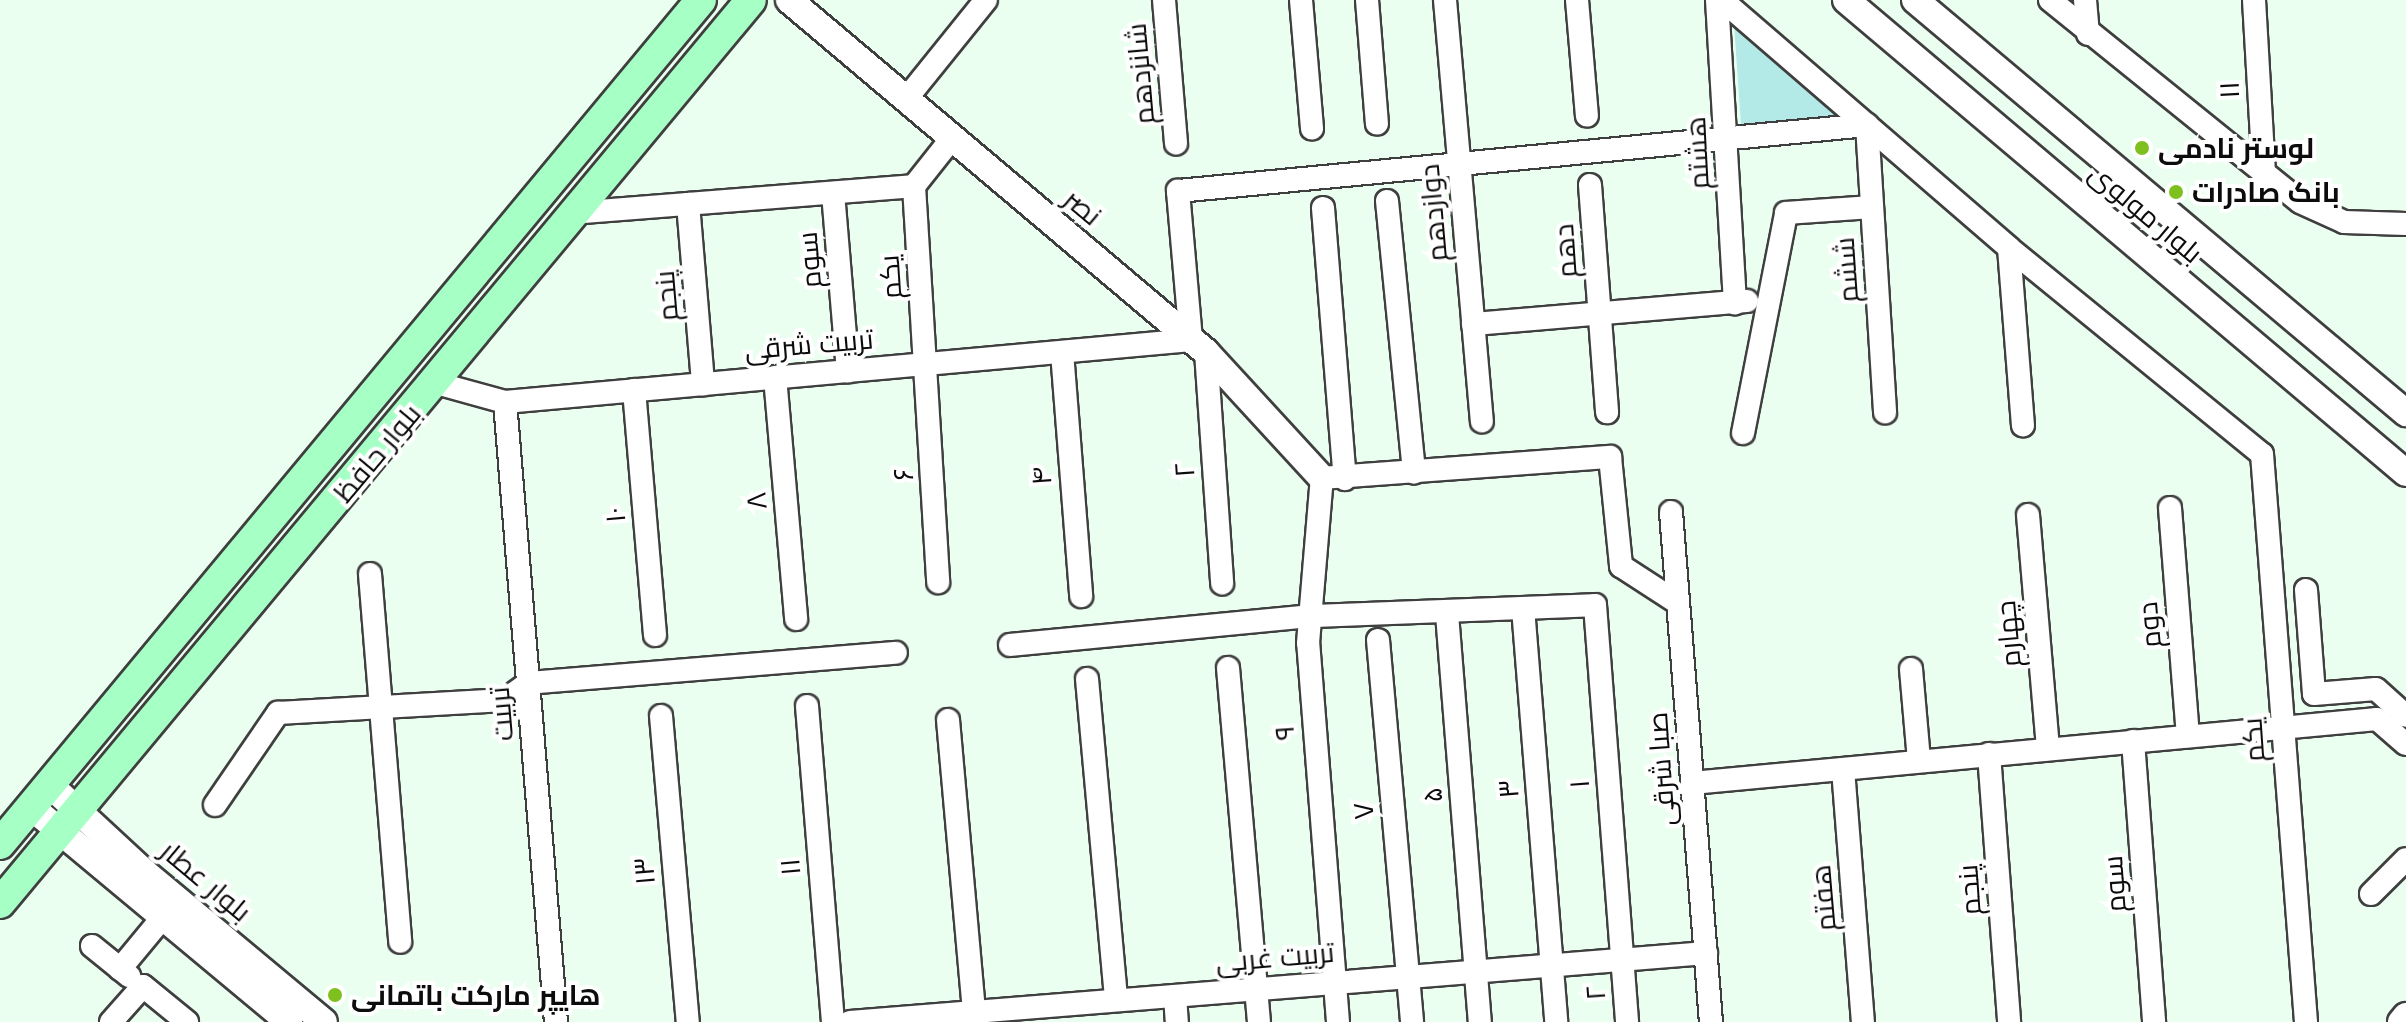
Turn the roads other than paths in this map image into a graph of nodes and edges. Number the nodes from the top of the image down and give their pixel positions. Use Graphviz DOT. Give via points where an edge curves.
graph roads {
  1 [pos="701,0"];
  2 [pos="751,0"];
  3 [pos="789,0"];
  4 [pos="986,0"];
  5 [pos="1164,0"];
  6 [pos="1301,0"];
  7 [pos="1367,0"];
  8 [pos="1445,0"];
  9 [pos="1577,0"];
  10 [pos="1719,0"];
  11 [pos="1846,0"];
  12 [pos="1915,0"];
  13 [pos="2050,0"];
  14 [pos="2085,0"];
  15 [pos="2254,0"];
  16 [pos="2088,34"];
  17 [pos="906,99"];
  18 [pos="1587,116"];
  19 [pos="1377,124"];
  20 [pos="1867,125"];
  21 [pos="1312,129"];
  22 [pos="1726,136"];
  23 [pos="952,138"];
  24 [pos="1176,143"];
  25 [pos="1458,164"];
  26 [pos="2264,176"];
  27 [pos="1590,185"];
  28 [pos="914,186"];
  29 [pos="833,193"];
  30 [pos="1387,201"];
  31 [pos="688,204"];
  32 [pos="1872,207"];
  33 [pos="1323,208"];
  34 [pos="572,213"];
  35 [pos="2406,224"];
  36 [pos="2009,248"];
  37 [pos="1767,300"];
  38 [pos="1735,303"];
  39 [pos="1600,313"];
  40 [pos="1473,324"];
  41 [pos="1198,346"];
  42 [pos="1062,352"];
  43 [pos="927,364"];
  44 [pos="848,371"];
  45 [pos="775,377"];
  46 [pos="436,383"];
  47 [pos="703,384"];
  48 [pos="634,390"];
  49 [pos="505,402"];
  50 [pos="1607,412"];
  51 [pos="1885,412"];
  52 [pos="2406,413"];
  53 [pos="1482,421"];
  54 [pos="2023,425"];
  55 [pos="1743,433"];
  56 [pos="1414,473"];
  57 [pos="2406,473"];
  58 [pos="1333,478"];
  59 [pos="2170,508"];
  60 [pos="1671,512"];
  61 [pos="2028,515"];
  62 [pos="370,574"];
  63 [pos="938,582"];
  64 [pos="1222,583"];
  65 [pos="2306,590"];
  66 [pos="1081,596"];
  67 [pos="1678,603"];
  68 [pos="1523,608"];
  69 [pos="1447,614"];
  70 [pos="1312,616"];
  71 [pos="796,619"];
  72 [pos="655,635"];
  73 [pos="1378,640"];
  74 [pos="1010,645"];
  75 [pos="896,653"];
  76 [pos="1228,668"];
  77 [pos="1911,669"];
  78 [pos="1087,679"];
  79 [pos="528,683"];
  80 [pos="807,706"];
  81 [pos="381,708"];
  82 [pos="661,716"];
  83 [pos="2406,716"];
  84 [pos="948,720"];
  85 [pos="2282,728"];
  86 [pos="2188,736"];
  87 [pos="2133,741"];
  88 [pos="2406,744"];
  89 [pos="2048,749"];
  90 [pos="1989,754"];
  91 [pos="1919,761"];
  92 [pos="1843,769"];
  93 [pos="1692,783"];
  94 [pos="40,796"];
  95 [pos="215,805"];
  96 [pos="69,822"];
  97 [pos="0,844"];
  98 [pos="104,852"];
  99 [pos="2406,859"];
  100 [pos="2371,894"];
  101 [pos="0,903"];
  102 [pos="163,917"];
  103 [pos="400,942"];
  104 [pos="92,946"];
  105 [pos="1706,953"];
  106 [pos="1623,960"];
  107 [pos="1552,965"];
  108 [pos="120,969"];
  109 [pos="1476,971"];
  110 [pos="1409,977"];
  111 [pos="1334,983"];
  112 [pos="143,986"];
  113 [pos="1257,989"];
  114 [pos="1175,996"];
  115 [pos="1116,1000"];
  116 [pos="974,1012"];
  117 [pos="2406,1016"];
  118 [pos="912,1020"];
  119 [pos="111,1022"];
  120 [pos="187,1022"];
  121 [pos="289,1022"];
  122 [pos="324,1022"];
  123 [pos="556,1022"];
  124 [pos="688,1022"];
  125 [pos="833,1022"];
  126 [pos="850,1022"];
  127 [pos="1177,1022"];
  128 [pos="1259,1022"];
  129 [pos="1338,1022"];
  130 [pos="1412,1022"];
  131 [pos="1480,1022"];
  132 [pos="1556,1022"];
  133 [pos="1627,1022"];
  134 [pos="1711,1022"];
  135 [pos="1863,1022"];
  136 [pos="2009,1022"];
  137 [pos="2154,1022"];
  138 [pos="2306,1022"];
  139 [pos="2401,1022"];
  1 -- 94 [label="main road, بلوار حافظ"];
  2 -- 34 [label="main road, بلوار حافظ"];
  3 -- 17 [label="street, نصر"];
  4 -- 17 [label="street"];
  5 -- 24 [label="street, شانزدهم"];
  6 -- 21 [label="street"];
  7 -- 19 [label="street"];
  8 -- 25 [label="street, دوازدهم"];
  9 -- 18 [label="street"];
  10 -- 20 [label="street"];
  10 -- 22 [label="street, هشتم"];
  11 -- 57 [label="street, بلوار مولوی"];
  12 -- 52 [label="street, بلوار مولوی"];
  13 -- 16 [label="street"];
  14 -- 16 [label="street"];
  15 -- 26 [label="street, ۱۱"];
  16 -- 26 [label="street"];
  17 -- 23 [label="street, نصر"];
  20 -- 22 [label="street"];
  20 -- 32 [label="street, ششم"];
  20 -- 36 [label="street"];
  22 -- 25 [label="street"];
  22 -- 38 [label="street, هشتم"];
  23 -- 28 [label="street"];
  23 -- 41 [label="street, نصر"];
  25 -- 40 [label="street, دوازدهم"];
  25 -- 41 [label="street, ۲" via="1178,191"];
  26 -- 35 [label="street" via="2323,215 2367,226"];
  27 -- 39 [label="street, دهم"];
  28 -- 29 [label="street"];
  28 -- 43 [label="street, یکم"];
  29 -- 31 [label="street"];
  29 -- 44 [label="street, سوم"];
  30 -- 56 [label="street"];
  31 -- 34 [label="street"];
  31 -- 47 [label="street, پنجم"];
  32 -- 37 [label="street" via="1786,213"];
  32 -- 51 [label="street, ششم"];
  33 -- 58 [label="street, ۹"];
  34 -- 46 [label="main road, بلوار حافظ"];
  36 -- 54 [label="street"];
  36 -- 85 [label="street, یکم" via="2262,454"];
  37 -- 38 [label="street"];
  37 -- 55 [label="street"];
  38 -- 39 [label="street"];
  39 -- 40 [label="street"];
  39 -- 50 [label="street, دهم"];
  40 -- 53 [label="street, دوازدهم"];
  41 -- 42 [label="street, تربیت شرقی"];
  41 -- 58 [label="street, نصر"];
  41 -- 64 [label="street, ۲"];
  42 -- 43 [label="street, تربیت شرقی"];
  42 -- 66 [label="street, ۴"];
  43 -- 44 [label="street, تربیت شرقی"];
  43 -- 63 [label="street, ۶"];
  44 -- 45 [label="street, تربیت شرقی"];
  45 -- 47 [label="street, تربیت شرقی"];
  45 -- 71 [label="street, ۸"];
  46 -- 49 [label="street, تربیت شرقی"];
  46 -- 96 [label="main road, بلوار حافظ"];
  47 -- 48 [label="street, تربیت شرقی"];
  48 -- 49 [label="street, تربیت شرقی"];
  48 -- 72 [label="street, ۱۰"];
  49 -- 79 [label="street, تربیت"];
  56 -- 58 [label="street"];
  56 -- 67 [label="street" via="1610,457 1621,566"];
  58 -- 70 [label="street, ۹"];
  59 -- 86 [label="street, دوم"];
  60 -- 67 [label="street, صبا شرقی"];
  61 -- 89 [label="street, چهارم"];
  62 -- 81 [label="street"];
  65 -- 83 [label="street" via="2314,694 2376,689"];
  67 -- 93 [label="street, صبا شرقی"];
  68 -- 69 [label="street"];
  68 -- 106 [label="street, ۱" via="1595,605"];
  68 -- 107 [label="street, ۳"];
  69 -- 70 [label="street"];
  69 -- 109 [label="street, ۵"];
  70 -- 74 [label="street"];
  70 -- 111 [label="street, ۹" via="1308,643"];
  73 -- 110 [label="street, ۷"];
  75 -- 79 [label="street"];
  76 -- 113 [label="street"];
  77 -- 91 [label="street"];
  78 -- 115 [label="street"];
  79 -- 81 [label="street" via="505,700"];
  79 -- 123 [label="street, تربیت"];
  80 -- 125 [label="street, ۱۱"];
  81 -- 95 [label="street" via="278,713"];
  81 -- 103 [label="street"];
  82 -- 124 [label="street, ۱۳"];
  84 -- 116 [label="street"];
  85 -- 86 [label="street"];
  85 -- 88 [label="street" via="2377,719"];
  85 -- 138 [label="street, یکم"];
  86 -- 87 [label="street"];
  87 -- 89 [label="street"];
  87 -- 137 [label="street, سوم"];
  89 -- 90 [label="street"];
  90 -- 91 [label="street"];
  90 -- 136 [label="street, پنجم"];
  91 -- 92 [label="street"];
  92 -- 93 [label="street"];
  92 -- 135 [label="street, هفتم"];
  93 -- 105 [label="street, صبا شرقی"];
  94 -- 96 [label="street, بلوار عطار"];
  94 -- 97 [label="main road, بلوار حافظ"];
  96 -- 98 [label="street, بلوار عطار"];
  96 -- 101 [label="main road, بلوار حافظ"];
  98 -- 102 [label="street, بلوار عطار"];
  98 -- 122 [label="street, بلوار عطار"];
  99 -- 100 [label="street"];
  102 -- 108 [label="street"];
  102 -- 121 [label="street, بلوار عطار"];
  104 -- 108 [label="street"];
  105 -- 106 [label="street, تربیت غربی"];
  105 -- 134 [label="street, صبا شرقی"];
  106 -- 107 [label="street, تربیت غربی"];
  106 -- 133 [label="street, ۲"];
  107 -- 109 [label="street, تربیت غربی"];
  107 -- 132 [label="street"];
  108 -- 112 [label="street"];
  109 -- 110 [label="street, تربیت غربی"];
  109 -- 131 [label="street"];
  110 -- 111 [label="street, تربیت غربی"];
  110 -- 130 [label="street"];
  111 -- 113 [label="street, تربیت غربی"];
  111 -- 129 [label="street"];
  112 -- 119 [label="street"];
  112 -- 120 [label="street"];
  113 -- 114 [label="street, تربیت غربی"];
  113 -- 128 [label="street"];
  114 -- 115 [label="street, تربیت غربی"];
  114 -- 127 [label="street"];
  115 -- 116 [label="street, تربیت غربی"];
  116 -- 118 [label="street, تربیت غربی"];
  117 -- 139 [label="street"];
  118 -- 126 [label="street, تربیت غربی"];
}
